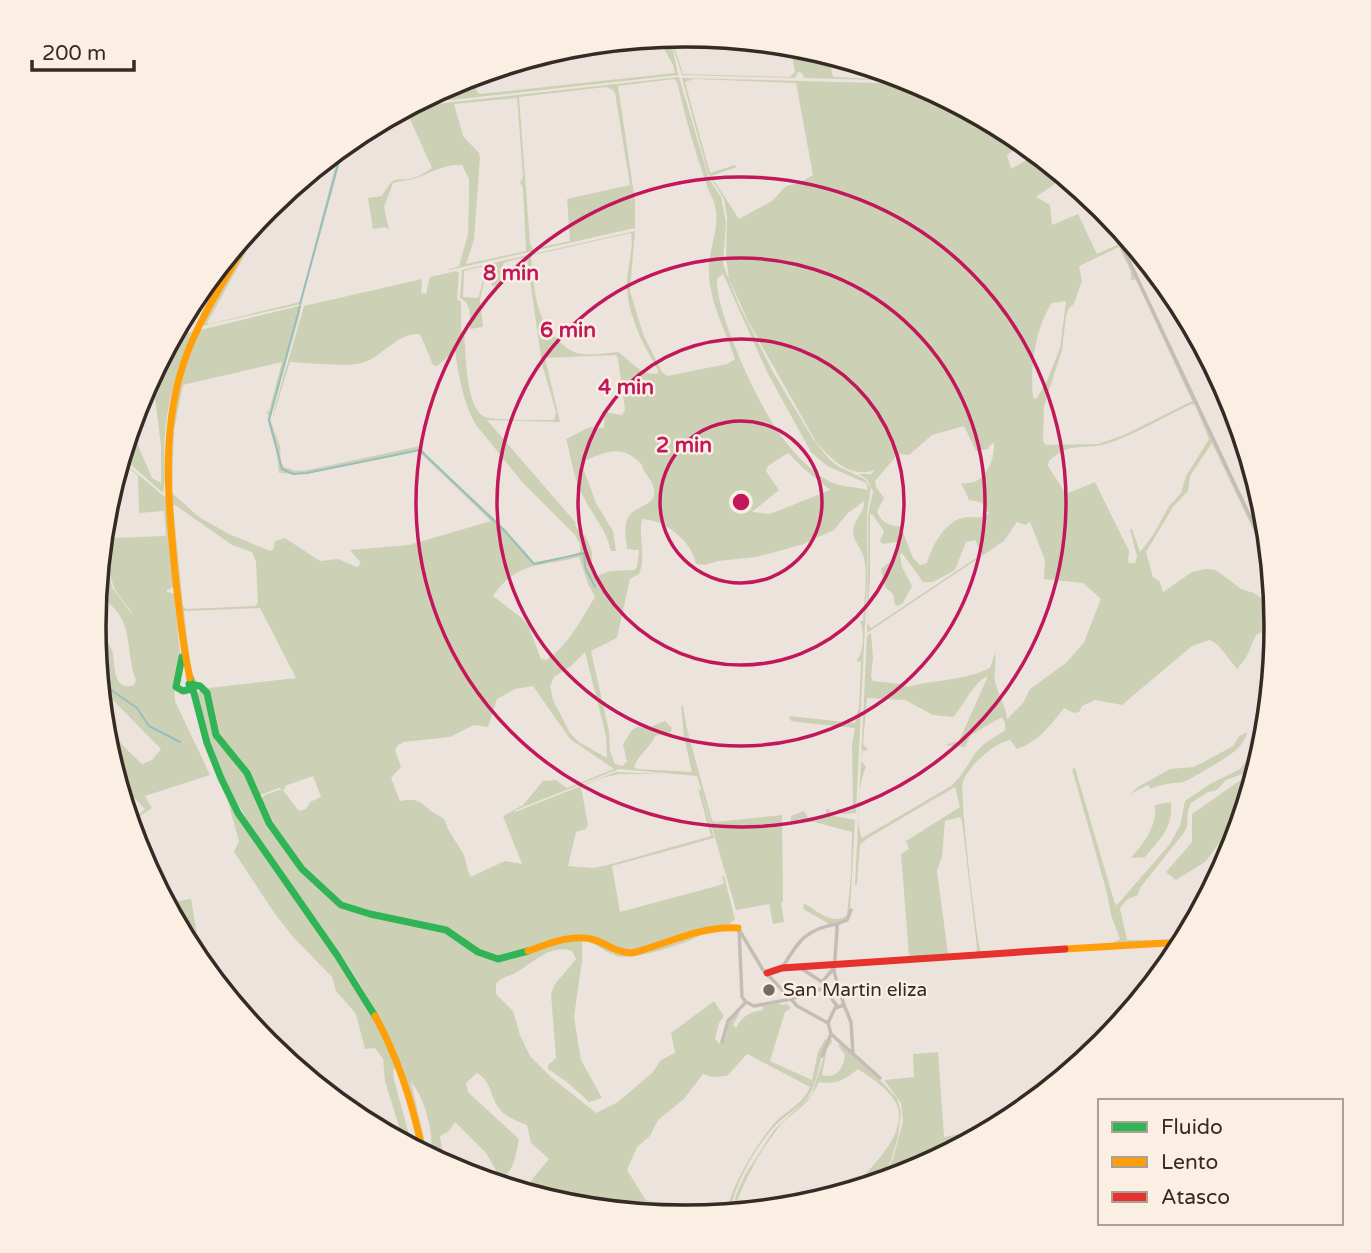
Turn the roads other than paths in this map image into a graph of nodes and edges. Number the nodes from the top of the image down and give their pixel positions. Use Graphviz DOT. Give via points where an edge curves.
graph roads {
  1 [pos="1122,247"];
  2 [pos="232,266"];
  3 [pos="1257,531"];
  4 [pos="183,647"];
  5 [pos="195,688"];
  6 [pos="852,910"];
  7 [pos="837,925"];
  8 [pos="738,928"];
  9 [pos="1170,943"];
  10 [pos="835,966"];
  11 [pos="799,967"];
  12 [pos="782,968"];
  13 [pos="767,972"];
  14 [pos="822,982"];
  15 [pos="824,988"];
  16 [pos="791,999"];
  17 [pos="746,1002"];
  18 [pos="844,1005"];
  19 [pos="837,1006"];
  20 [pos="828,1023"];
  21 [pos="831,1034"];
  22 [pos="722,1042"];
  23 [pos="822,1056"];
  24 [pos="853,1056"];
  25 [pos="880,1078"];
  26 [pos="420,1141"];
  1 -- 3 [label="street"];
  2 -- 4 [label="street" via="181,370 167,445"];
  4 -- 5 [label="street"];
  4 -- 5 [label="street" via="176,687 183,691"];
  5 -- 8 [label="street" via="210,702 216,735 247,774 269,823 302,869 347,908 446,930 478,952 498,959 580,938 632,953 715,929"];
  5 -- 26 [label="street" via="194,703 213,760 242,819 335,951 381,1026 410,1095"];
  6 -- 7 [label="street" via="847,920"];
  7 -- 10 [label="street"];
  7 -- 12 [label="street" via="815,931 797,943"];
  8 -- 13 [label="street"];
  8 -- 17 [label="street"];
  9 -- 10 [label="street"];
  10 -- 11 [label="street"];
  10 -- 14 [label="street"];
  10 -- 18 [label="street"];
  11 -- 12 [label="street"];
  11 -- 14 [label="street"];
  12 -- 13 [label="street"];
  13 -- 16 [label="street"];
  14 -- 15 [label="street"];
  15 -- 16 [label="street"];
  15 -- 19 [label="street"];
  16 -- 17 [label="street" via="754,1006"];
  16 -- 20 [label="street"];
  17 -- 22 [label="street" via="728,1021"];
  18 -- 19 [label="street"];
  18 -- 24 [label="street" via="851,1022"];
  19 -- 20 [label="street"];
  20 -- 21 [label="street"];
  21 -- 23 [label="street"];
  21 -- 24 [label="street"];
  24 -- 25 [label="street"];
}
